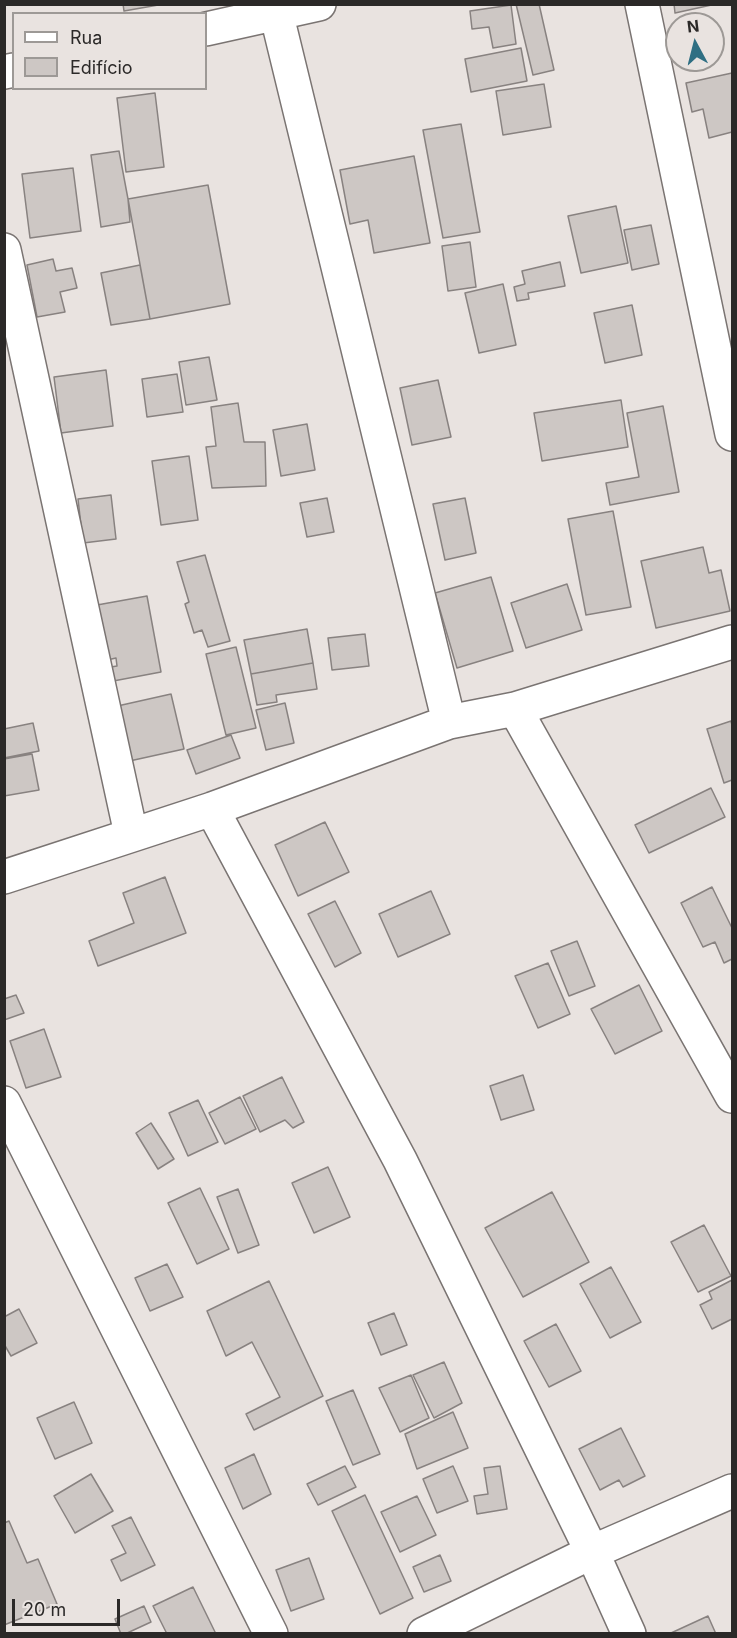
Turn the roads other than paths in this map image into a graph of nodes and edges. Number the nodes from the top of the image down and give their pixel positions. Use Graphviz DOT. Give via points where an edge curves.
graph roads {
  1 [pos="319,4"];
  2 [pos="642,4"];
  3 [pos="274,9"];
  4 [pos="207,29"];
  5 [pos="4,250"];
  6 [pos="732,434"];
  7 [pos="732,642"];
  8 [pos="515,709"];
  9 [pos="449,722"];
  10 [pos="212,809"];
  11 [pos="131,834"];
  12 [pos="4,877"];
  13 [pos="732,1096"];
  14 [pos="4,1103"];
  15 [pos="732,1491"];
  16 [pos="592,1552"];
  17 [pos="271,1634"];
  18 [pos="424,1634"];
  19 [pos="629,1634"];
  1 -- 3 [label="street"];
  2 -- 6 [label="street"];
  3 -- 4 [label="street"];
  3 -- 9 [label="street"];
  5 -- 11 [label="street"];
  7 -- 8 [label="street"];
  8 -- 9 [label="street"];
  8 -- 13 [label="street"];
  9 -- 10 [label="street"];
  10 -- 11 [label="street"];
  10 -- 16 [label="street" via="400,1160"];
  11 -- 12 [label="street"];
  14 -- 17 [label="street"];
  15 -- 16 [label="street"];
  16 -- 18 [label="street"];
  16 -- 19 [label="street"];
}
